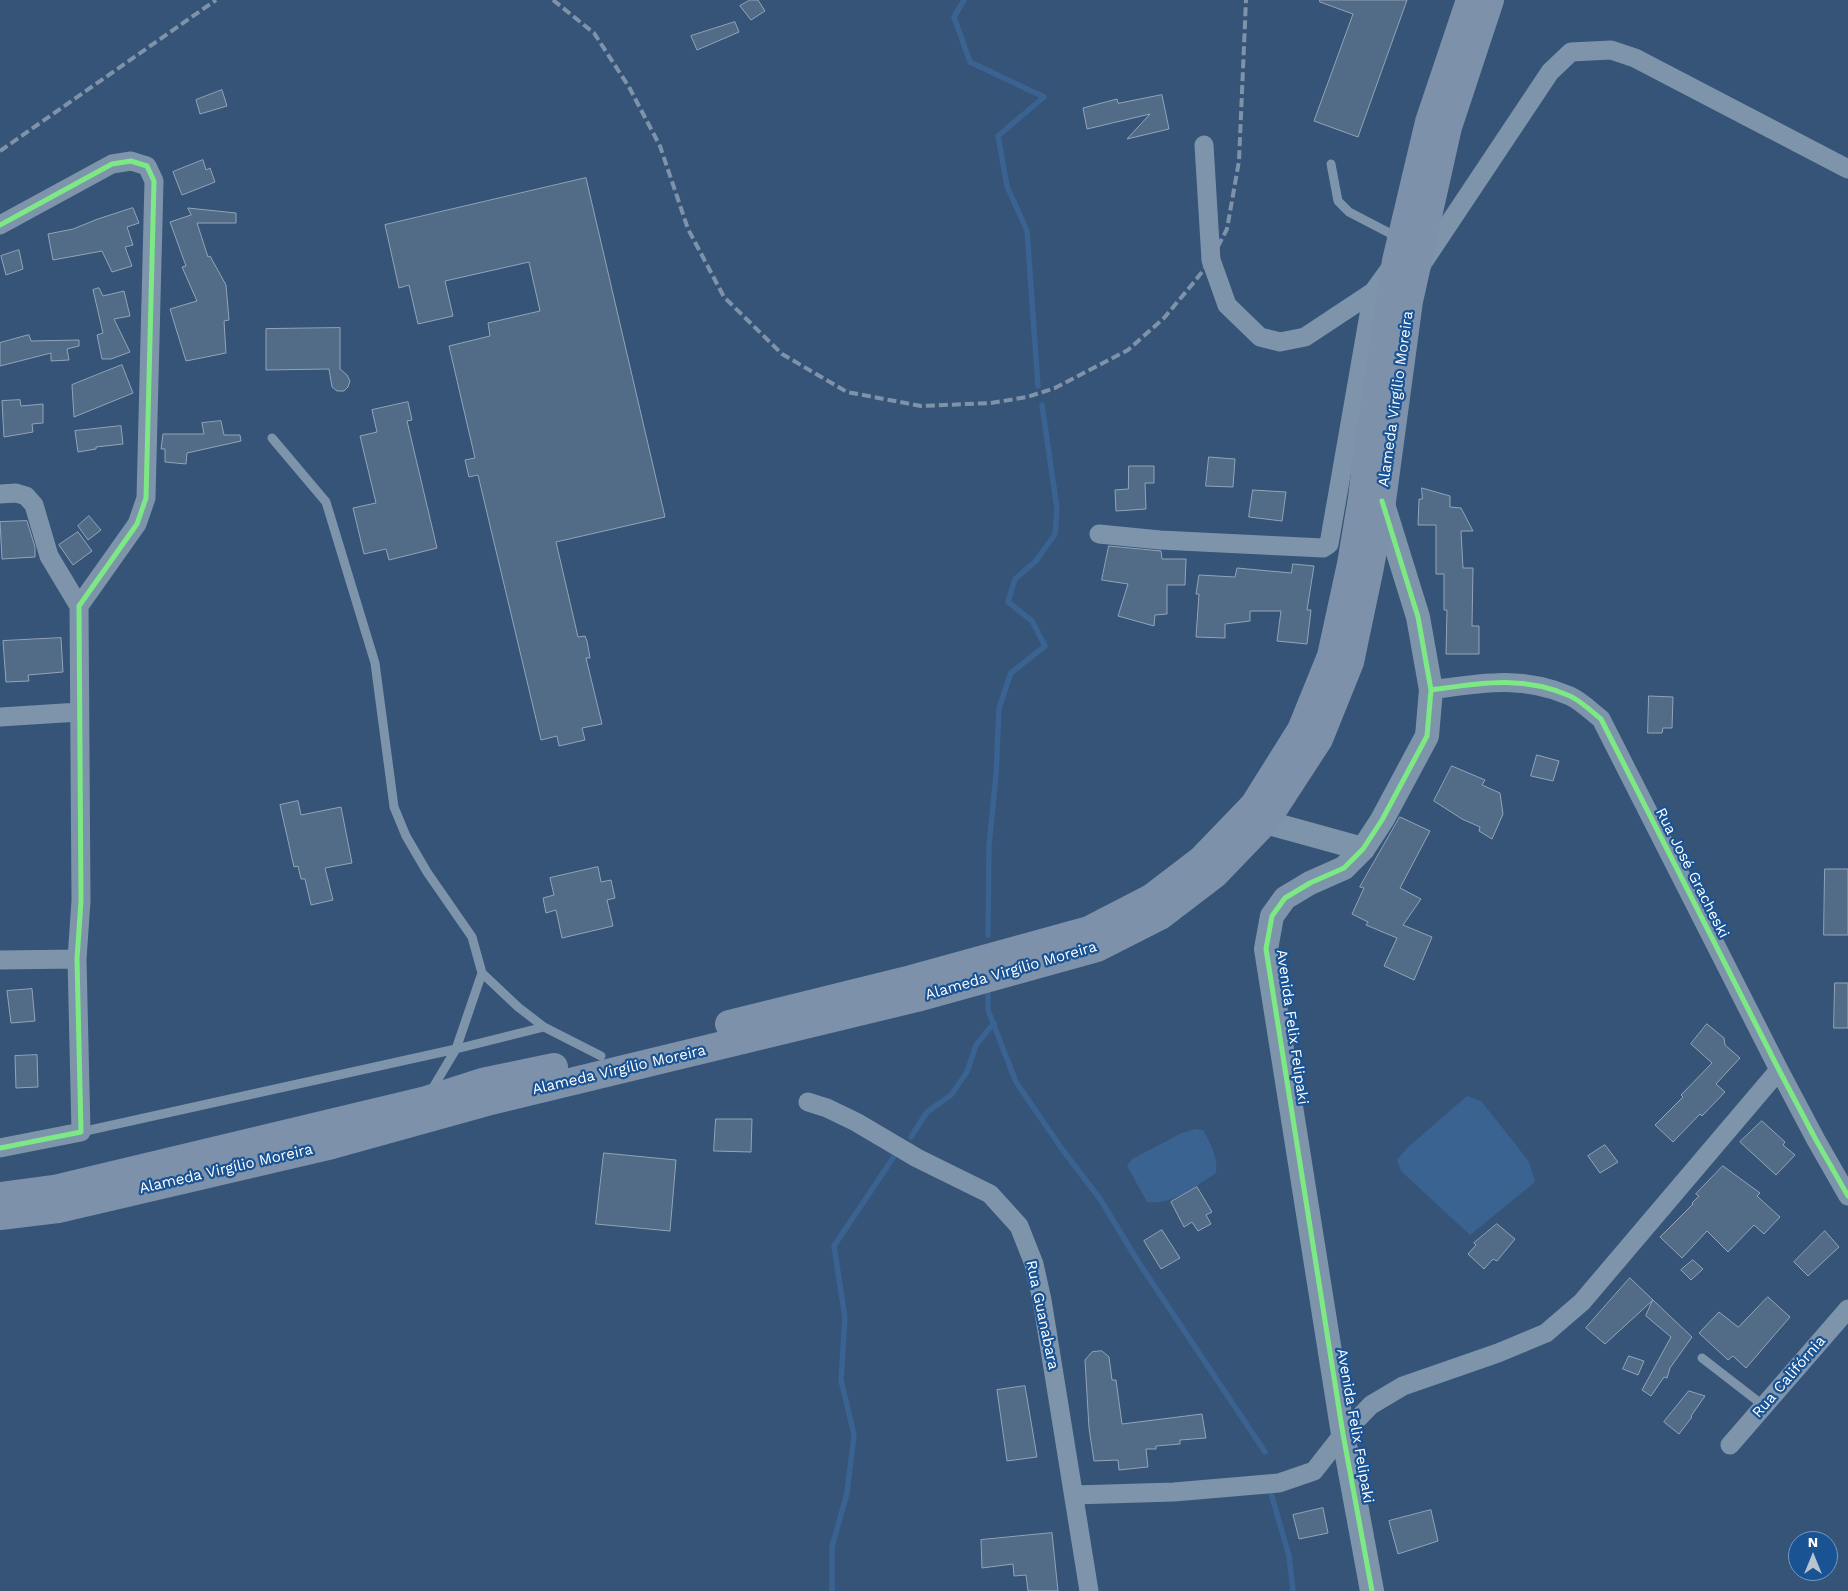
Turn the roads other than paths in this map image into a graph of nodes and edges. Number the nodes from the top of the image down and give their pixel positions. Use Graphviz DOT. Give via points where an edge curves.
graph roads {
  1 [pos="1470,0"];
  2 [pos="1490,0"];
  3 [pos="1204,145"];
  4 [pos="1331,164"];
  5 [pos="1848,169"];
  6 [pos="0,225"];
  7 [pos="1404,258"];
  8 [pos="1373,292"];
  9 [pos="272,438"];
  10 [pos="0,494"];
  11 [pos="1382,501"];
  12 [pos="1099,534"];
  13 [pos="79,606"];
  14 [pos="1431,690"];
  15 [pos="79,712"];
  16 [pos="0,717"];
  17 [pos="1265,822"];
  18 [pos="1363,849"];
  19 [pos="77,959"];
  20 [pos="0,960"];
  21 [pos="482,973"];
  22 [pos="544,1027"];
  23 [pos="456,1048"];
  24 [pos="601,1056"];
  25 [pos="1779,1070"];
  26 [pos="426,1100"];
  27 [pos="808,1102"];
  28 [pos="81,1132"];
  29 [pos="0,1148"];
  30 [pos="1848,1195"];
  31 [pos="0,1196"];
  32 [pos="0,1216"];
  33 [pos="1848,1309"];
  34 [pos="1702,1358"];
  35 [pos="1764,1406"];
  36 [pos="1343,1434"];
  37 [pos="1730,1445"];
  38 [pos="1074,1495"];
  39 [pos="1089,1591"];
  40 [pos="1372,1591"];
  1 -- 7 [label="highway, Alameda Virgílio Moreira" via="1429,122"];
  2 -- 7 [label="highway, Alameda Virgílio Moreira"];
  3 -- 8 [label="street" via="1211,260 1227,305 1260,337 1280,342 1305,337"];
  4 -- 7 [label="lane" via="1338,201"];
  5 -- 7 [label="street" via="1635,58 1611,50 1571,52 1550,72"];
  6 -- 13 [label="street" via="112,164 131,161 147,166 154,181 146,498 137,524"];
  7 -- 8 [label="street"];
  7 -- 11 [label="highway, Alameda Virgílio Moreira" via="1409,301"];
  7 -- 24 [label="highway, Alameda Virgílio Moreira" via="1367,455 1351,564 1331,656 1301,730 1254,805 1202,859 1151,898 1089,930 912,979"];
  8 -- 12 [label="street" via="1329,544 1323,548"];
  9 -- 21 [label="lane" via="326,502 375,662 394,807 427,872 472,938"];
  10 -- 13 [label="street" via="26,496 34,505 50,556"];
  11 -- 14 [label="street, Avenida Felix Felipaki" via="1418,617"];
  11 -- 17 [label="highway, Alameda Virgílio Moreira" via="1350,662 1319,739"];
  13 -- 15 [label="street"];
  14 -- 18 [label="street, Avenida Felix Felipaki" via="1427,736"];
  14 -- 25 [label="street, Rua José Gracheski" via="1493,682 1533,684 1572,697 1601,719"];
  15 -- 16 [label="street"];
  15 -- 19 [label="street" via="81,901"];
  17 -- 18 [label="street"];
  17 -- 32 [label="highway, Alameda Virgílio Moreira" via="1215,874 1160,916 1097,948 917,998 487,1102 332,1144 58,1209"];
  18 -- 36 [label="street, Avenida Felix Felipaki" via="1344,868 1285,898 1272,916 1266,949"];
  19 -- 20 [label="street"];
  19 -- 28 [label="street"];
  21 -- 22 [label="lane"];
  21 -- 23 [label="lane"];
  22 -- 23 [label="lane"];
  22 -- 24 [label="lane"];
  23 -- 26 [label="lane"];
  23 -- 28 [label="lane"];
  24 -- 26 [label="highway, Alameda Virgílio Moreira" via="482,1082"];
  25 -- 30 [label="street, Rua José Gracheski"];
  25 -- 36 [label="street" via="1582,1302 1546,1333 1403,1386 1371,1405"];
  26 -- 31 [label="highway, Alameda Virgílio Moreira" via="54,1189"];
  27 -- 38 [label="street, Rua Guanabara" via="856,1122 917,1158 990,1194 1020,1226 1034,1264 1042,1300"];
  28 -- 29 [label="street"];
  33 -- 35 [label="street, Rua Califórnia"];
  34 -- 35 [label="lane"];
  35 -- 37 [label="street, Rua Califórnia"];
  36 -- 38 [label="street" via="1314,1471 1279,1483 1174,1492"];
  36 -- 40 [label="street, Avenida Felix Felipaki"];
  38 -- 39 [label="street, Rua Guanabara"];
}
